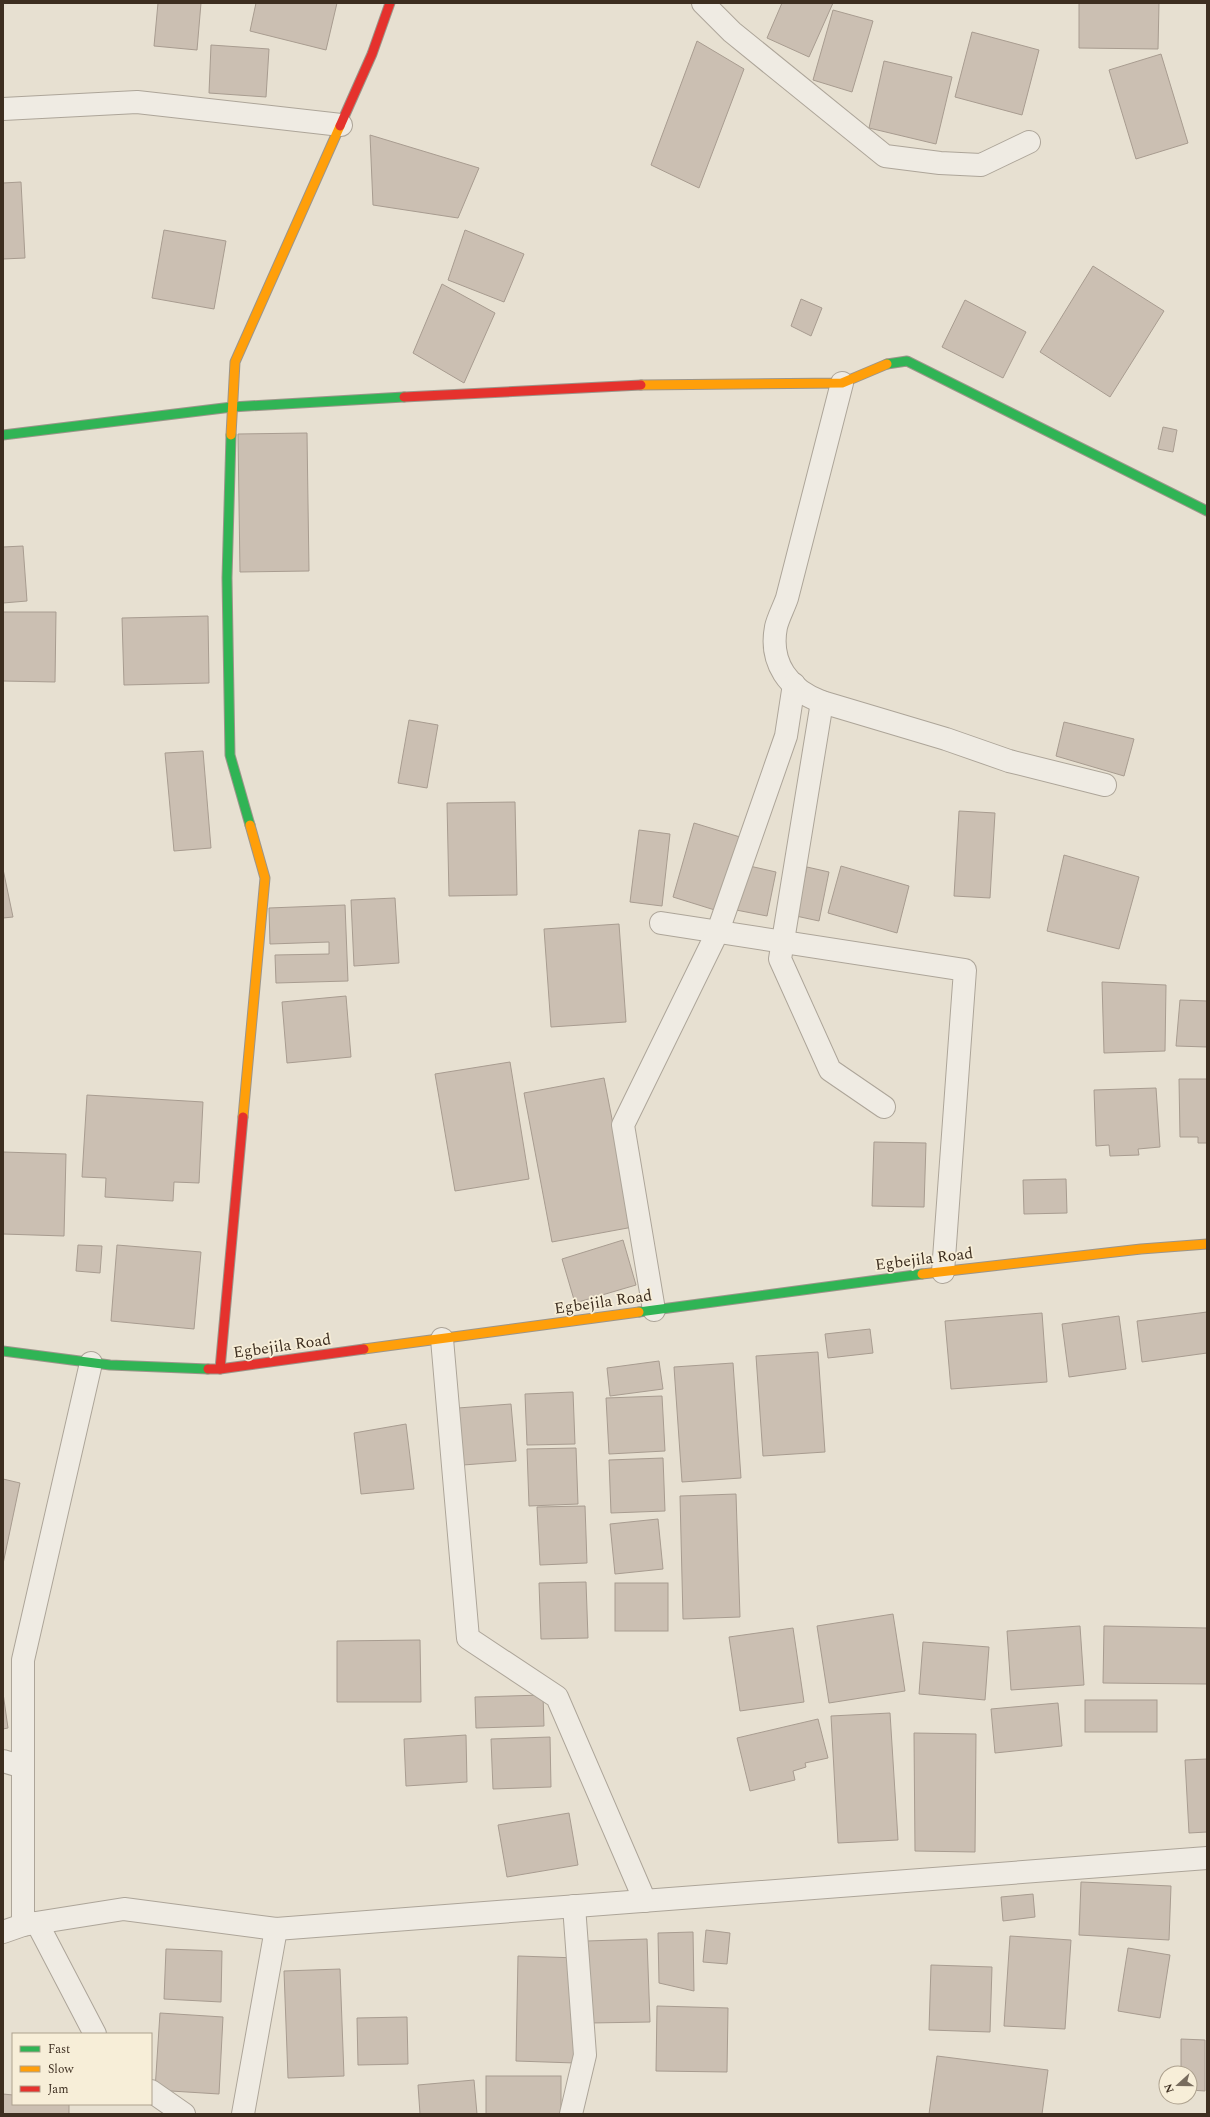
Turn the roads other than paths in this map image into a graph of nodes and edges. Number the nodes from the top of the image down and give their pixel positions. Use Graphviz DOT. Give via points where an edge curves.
graph roads {
  1 [pos="390,3"];
  2 [pos="703,3"];
  3 [pos="3,109"];
  4 [pos="341,125"];
  5 [pos="1029,142"];
  6 [pos="842,383"];
  7 [pos="232,407"];
  8 [pos="3,435"];
  9 [pos="1207,511"];
  10 [pos="794,684"];
  11 [pos="822,702"];
  12 [pos="1105,785"];
  13 [pos="661,923"];
  14 [pos="718,931"];
  15 [pos="782,942"];
  16 [pos="884,1107"];
  17 [pos="1207,1244"];
  18 [pos="943,1272"];
  19 [pos="654,1310"];
  20 [pos="442,1339"];
  21 [pos="3,1351"];
  22 [pos="91,1363"];
  23 [pos="220,1369"];
  24 [pos="13,1764"];
  25 [pos="1207,1858"];
  26 [pos="645,1901"];
  27 [pos="574,1906"];
  28 [pos="21,1927"];
  29 [pos="276,1929"];
  30 [pos="94,2033"];
  31 [pos="152,2092"];
  32 [pos="184,2114"];
  33 [pos="243,2114"];
  34 [pos="571,2114"];
  1 -- 4 [label="street" via="372,54"];
  2 -- 5 [label="street" via="732,32 885,156 981,165"];
  3 -- 4 [label="street" via="137,102"];
  4 -- 7 [label="street" via="235,362"];
  6 -- 7 [label="street" via="613,385"];
  6 -- 9 [label="street" via="884,364 907,361"];
  6 -- 10 [label="street" via="787,598 776,627 775,658 785,677"];
  7 -- 8 [label="street"];
  7 -- 23 [label="street" via="228,578 230,755 265,878"];
  10 -- 11 [label="street" via="808,697"];
  10 -- 14 [label="street" via="786,736"];
  11 -- 12 [label="street" via="946,739 1009,761"];
  11 -- 15 [label="street"];
  13 -- 14 [label="street"];
  14 -- 15 [label="street"];
  14 -- 19 [label="street" via="623,1125"];
  15 -- 16 [label="street" via="780,959 830,1070"];
  15 -- 18 [label="street" via="965,970"];
  17 -- 18 [label="street, Egbejila Road" via="1141,1248"];
  18 -- 19 [label="street, Egbejila Road"];
  19 -- 20 [label="street, Egbejila Road"];
  20 -- 23 [label="street, Egbejila Road"];
  20 -- 26 [label="street" via="468,1638 557,1697"];
  21 -- 22 [label="street, Egbejila Road"];
  22 -- 23 [label="street, Egbejila Road"];
  22 -- 24 [label="street" via="23,1660"];
  24 -- 28 [label="street"];
  25 -- 26 [label="street"];
  26 -- 27 [label="street"];
  27 -- 29 [label="street"];
  27 -- 34 [label="street" via="585,2055"];
  28 -- 29 [label="street" via="124,1909"];
  28 -- 30 [label="street"];
  29 -- 33 [label="street"];
  31 -- 32 [label="street"];
}
